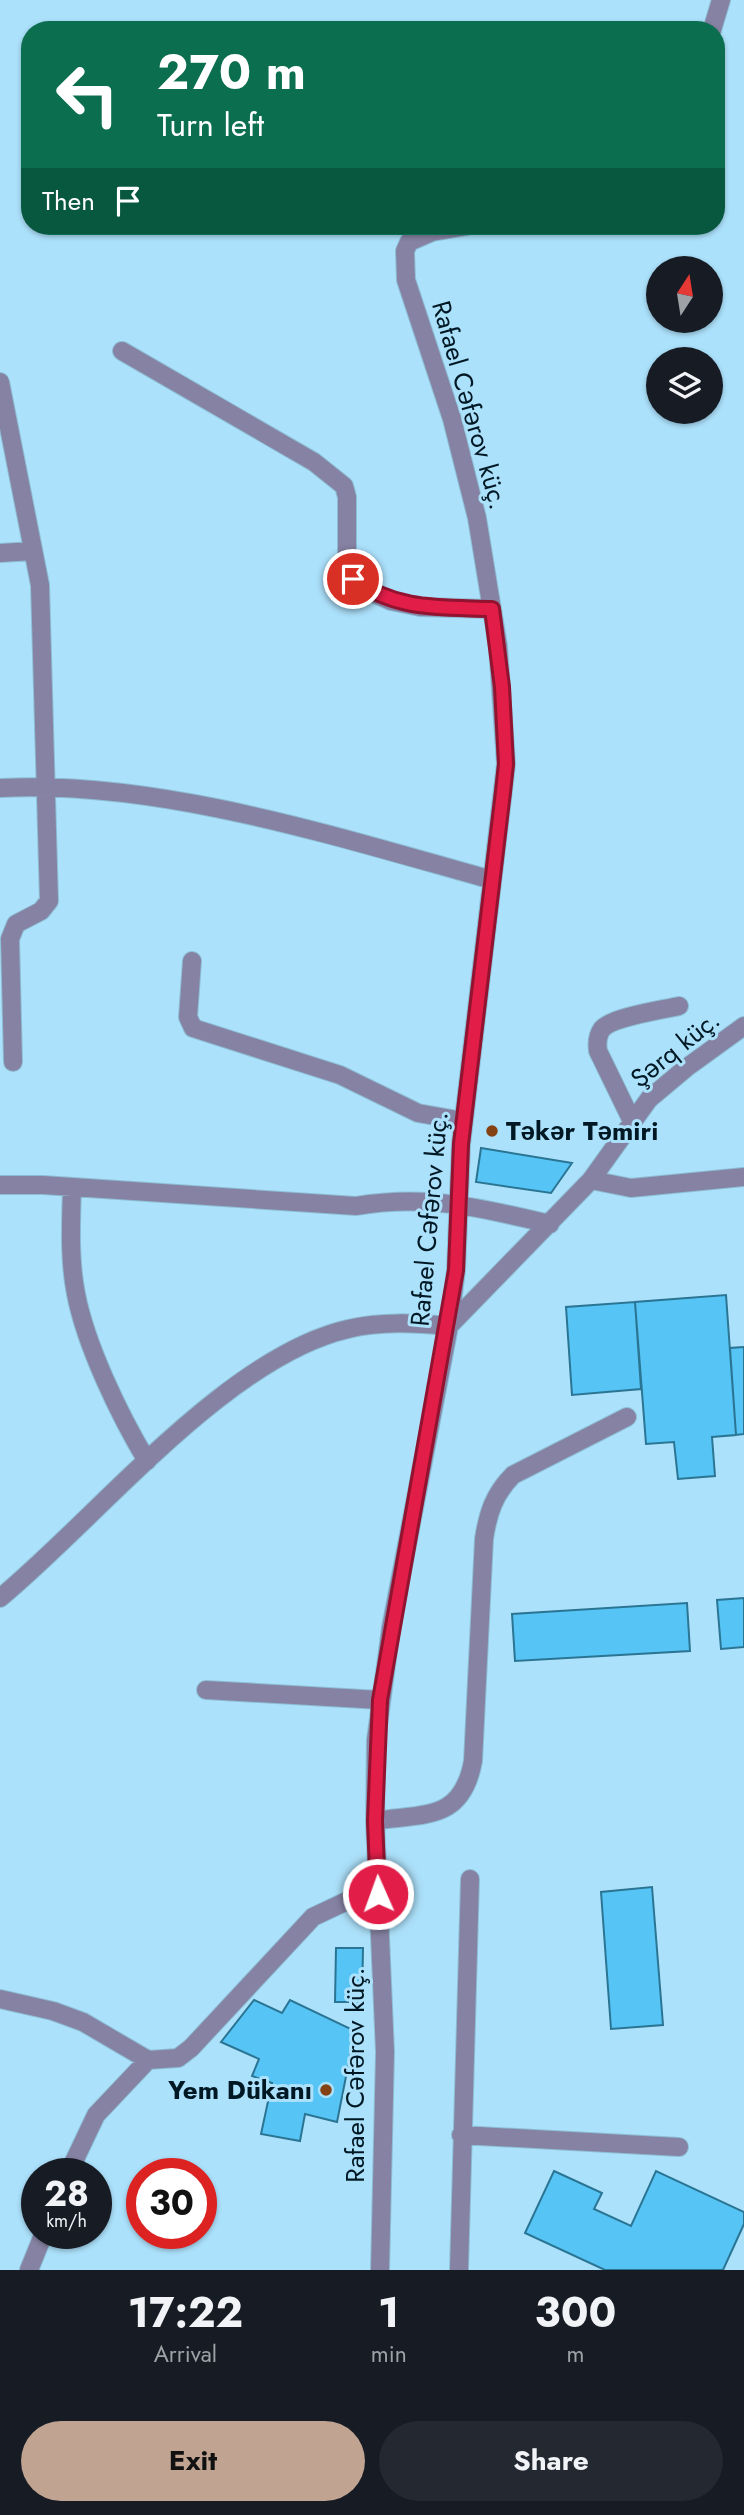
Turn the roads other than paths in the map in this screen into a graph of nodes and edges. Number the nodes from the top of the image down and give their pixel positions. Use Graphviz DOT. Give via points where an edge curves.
graph roads {
  1 [pos="721,0"];
  2 [pos="715,21"];
  3 [pos="425,235"];
  4 [pos="122,351"];
  5 [pos="0,382"];
  6 [pos="33,551"];
  7 [pos="0,553"];
  8 [pos="492,609"];
  9 [pos="45,786"];
  10 [pos="0,788"];
  11 [pos="492,880"];
  12 [pos="192,961"];
  13 [pos="679,1006"];
  14 [pos="744,1026"];
  15 [pos="13,1062"];
  16 [pos="463,1121"];
  17 [pos="632,1121"];
  18 [pos="744,1177"];
  19 [pos="591,1181"];
  20 [pos="0,1185"];
  21 [pos="72,1187"];
  22 [pos="460,1203"];
  23 [pos="550,1224"];
  24 [pos="449,1326"];
  25 [pos="627,1417"];
  26 [pos="147,1461"];
  27 [pos="0,1598"];
  28 [pos="206,1690"];
  29 [pos="380,1700"];
  30 [pos="375,1821"];
  31 [pos="470,1879"];
  32 [pos="378,1894"];
  33 [pos="0,1999"];
  34 [pos="148,2060"];
  35 [pos="461,2135"];
  36 [pos="679,2147"];
  37 [pos="76,2158"];
  38 [pos="38,2249"];
  39 [pos="29,2270"];
  40 [pos="380,2270"];
  41 [pos="458,2270"];
  1 -- 2 [label="street"];
  3 -- 8 [label="street, Rafael Cəfərov küç." via="410,242 404,263 406,281 467,470"];
  4 -- 8 [label="street" via="314,462 344,486 347,560 353,579 373,593 420,607"];
  5 -- 6 [label="street"];
  6 -- 7 [label="street"];
  6 -- 9 [label="street" via="43,622"];
  8 -- 11 [label="street, Rafael Cəfərov küç." via="506,764"];
  9 -- 10 [label="street"];
  9 -- 11 [label="street" via="107,791 232,813"];
  9 -- 15 [label="street" via="49,901 41,911 16,924 10,939"];
  11 -- 16 [label="street, Rafael Cəfərov küç."];
  12 -- 16 [label="street" via="188,1017 192,1028 330,1071 418,1113"];
  13 -- 17 [label="street" via="612,1022 597,1040"];
  14 -- 17 [label="street, Şərq küç." via="649,1099"];
  16 -- 22 [label="street, Rafael Cəfərov küç."];
  17 -- 19 [label="street, Şərq küç."];
  18 -- 19 [label="street" via="631,1188"];
  19 -- 23 [label="street, Şərq küç."];
  20 -- 21 [label="street"];
  21 -- 22 [label="street" via="325,1205 356,1206 394,1199"];
  21 -- 26 [label="street" via="76,1296 111,1391"];
  22 -- 23 [label="street"];
  22 -- 24 [label="street, Rafael Cəfərov küç."];
  23 -- 24 [label="street, Şərq küç."];
  24 -- 26 [label="street" via="376,1324 347,1329 296,1348 258,1370"];
  24 -- 29 [label="street, Rafael Cəfərov küç."];
  25 -- 30 [label="street" via="513,1475 499,1490 484,1539 469,1781 454,1805"];
  26 -- 27 [label="street"];
  28 -- 29 [label="street"];
  29 -- 30 [label="street, Rafael Cəfərov küç."];
  30 -- 32 [label="street, Rafael Cəfərov küç."];
  31 -- 35 [label="street"];
  32 -- 34 [label="street" via="349,1900 313,1917 191,2048 178,2058"];
  32 -- 40 [label="street, Rafael Cəfərov küç." via="385,2052"];
  33 -- 34 [label="street" via="83,2022"];
  34 -- 37 [label="street" via="96,2115"];
  35 -- 36 [label="street"];
  35 -- 41 [label="street"];
  38 -- 39 [label="street"];
}
